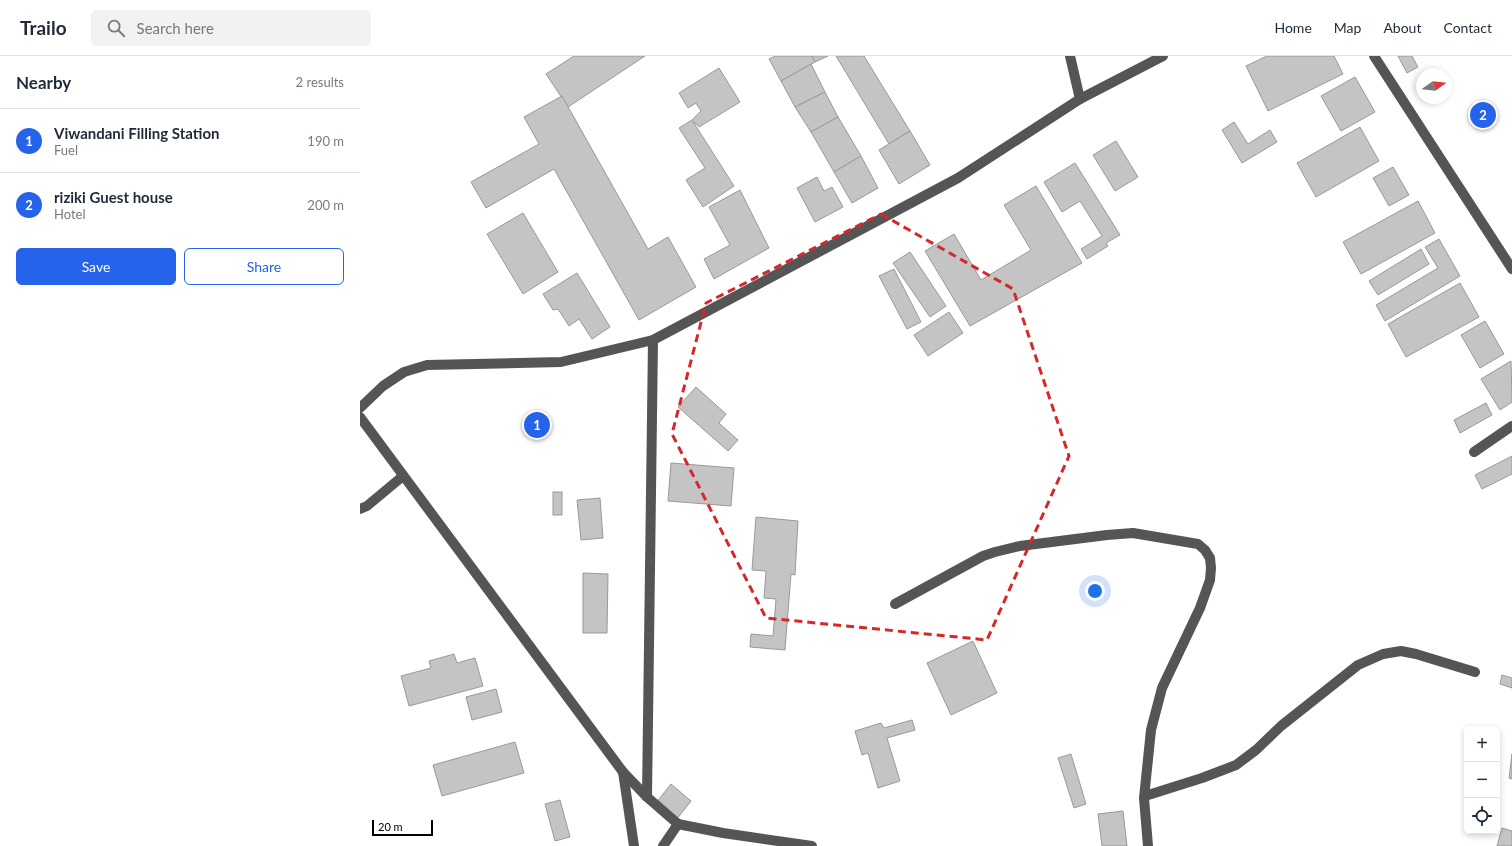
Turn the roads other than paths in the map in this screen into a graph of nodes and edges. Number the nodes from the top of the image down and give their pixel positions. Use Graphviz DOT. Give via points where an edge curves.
graph roads {
  1 [pos="1070,56"];
  2 [pos="1163,56"];
  3 [pos="1374,56"];
  4 [pos="1080,99"];
  5 [pos="1512,268"];
  6 [pos="653,340"];
  7 [pos="360,408"];
  8 [pos="360,416"];
  9 [pos="1512,426"];
  10 [pos="1474,452"];
  11 [pos="403,476"];
  12 [pos="360,509"];
  13 [pos="895,604"];
  14 [pos="1475,672"];
  15 [pos="623,772"];
  16 [pos="1145,796"];
  17 [pos="647,797"];
  18 [pos="678,824"];
  19 [pos="789,844"];
  20 [pos="634,846"];
  21 [pos="663,846"];
  22 [pos="812,846"];
  23 [pos="1148,846"];
  1 -- 4 [label="street"];
  2 -- 4 [label="street"];
  3 -- 5 [label="street"];
  4 -- 6 [label="street" via="958,178"];
  6 -- 7 [label="street" via="562,362 427,365 404,372 383,386"];
  6 -- 17 [label="street"];
  8 -- 11 [label="street"];
  9 -- 10 [label="street"];
  11 -- 12 [label="street"];
  11 -- 15 [label="street"];
  13 -- 16 [label="street" via="983,556 1020,546 1133,533 1198,544 1206,550 1210,558 1210,580 1200,608 1162,688 1151,730"];
  14 -- 16 [label="street" via="1401,651 1383,654 1358,665 1236,765"];
  15 -- 17 [label="street"];
  15 -- 20 [label="street"];
  16 -- 23 [label="street"];
  17 -- 18 [label="street"];
  18 -- 19 [label="street"];
  18 -- 21 [label="street"];
  19 -- 22 [label="street"];
}
